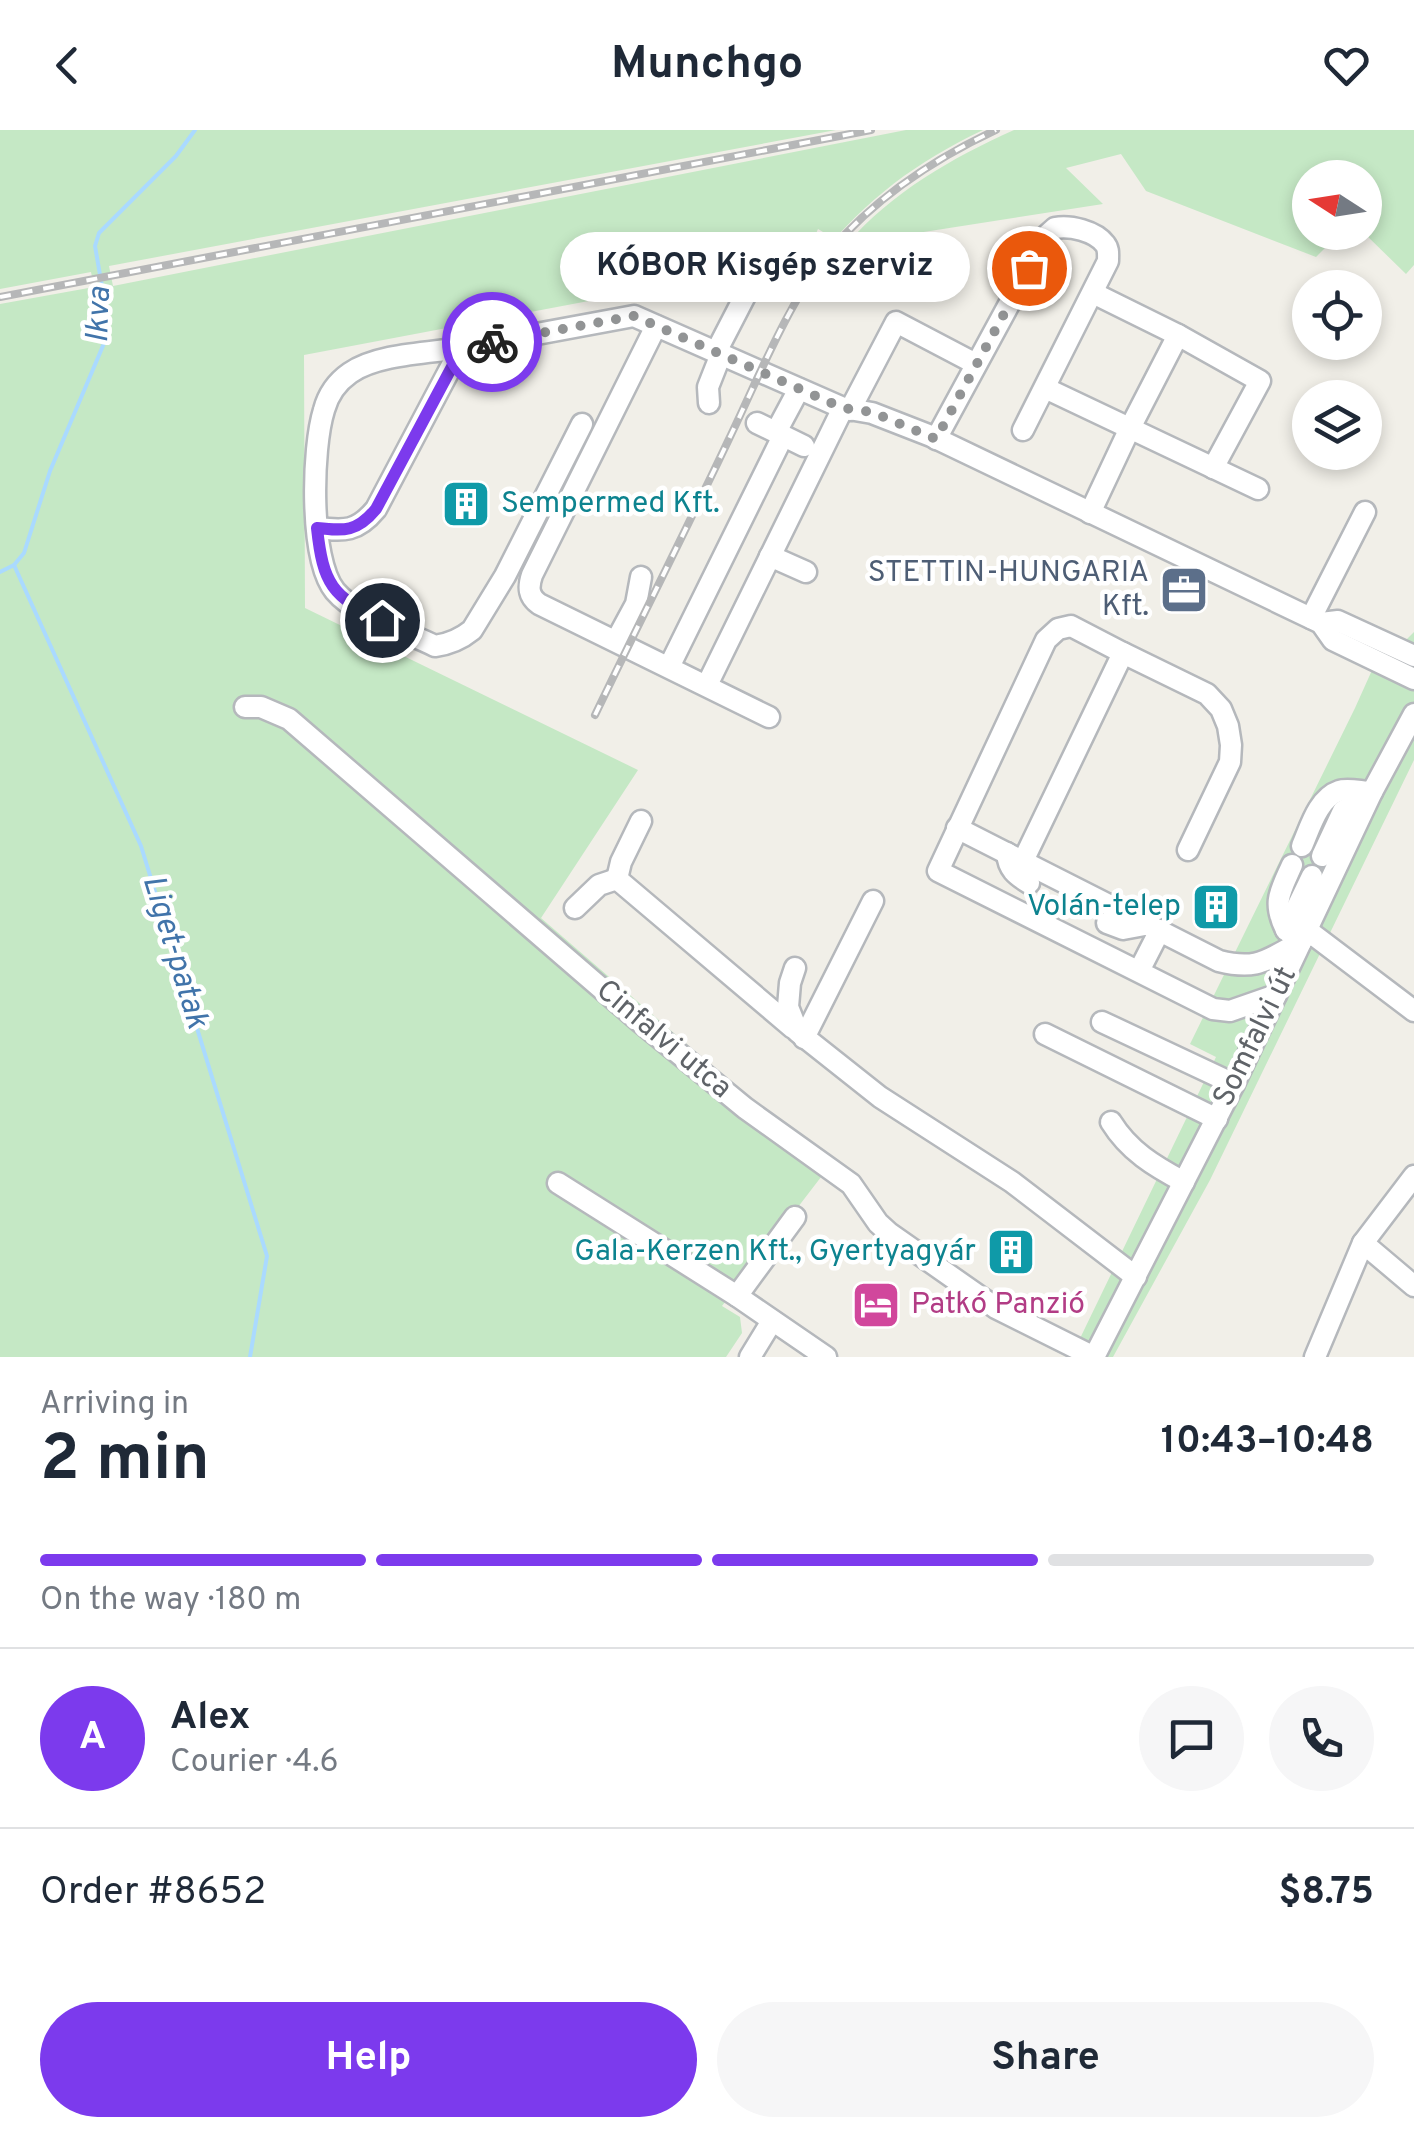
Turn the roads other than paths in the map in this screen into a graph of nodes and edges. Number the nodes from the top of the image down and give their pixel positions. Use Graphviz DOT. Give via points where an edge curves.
graph roads {
  1 [pos="747,292"];
  2 [pos="1093,293"];
  3 [pos="656,326"];
  4 [pos="1178,335"];
  5 [pos="462,348"];
  6 [pos="718,353"];
  7 [pos="976,364"];
  8 [pos="1045,388"];
  9 [pos="799,389"];
  10 [pos="709,403"];
  11 [pos="847,409"];
  12 [pos="582,424"];
  13 [pos="1130,428"];
  14 [pos="772,430"];
  15 [pos="1023,430"];
  16 [pos="936,439"];
  17 [pos="804,446"];
  18 [pos="1213,468"];
  19 [pos="1258,489"];
  20 [pos="1090,512"];
  21 [pos="1365,512"];
  22 [pos="317,528"];
  23 [pos="770,556"];
  24 [pos="806,572"];
  25 [pos="642,577"];
  26 [pos="1316,620"];
  27 [pos="616,641"];
  28 [pos="1123,653"];
  29 [pos="1414,656"];
  30 [pos="669,667"];
  31 [pos="1414,679"];
  32 [pos="707,685"];
  33 [pos="245,707"];
  34 [pos="1414,714"];
  35 [pos="769,717"];
  36 [pos="1372,792"];
  37 [pos="641,821"];
  38 [pos="957,828"];
  39 [pos="1302,846"];
  40 [pos="1188,850"];
  41 [pos="1015,857"];
  42 [pos="1292,865"];
  43 [pos="617,879"];
  44 [pos="1029,882"];
  45 [pos="873,901"];
  46 [pos="574,908"];
  47 [pos="1107,922"];
  48 [pos="1155,927"];
  49 [pos="1298,934"];
  50 [pos="795,968"];
  51 [pos="1139,970"];
  52 [pos="1276,995"];
  53 [pos="1414,1011"];
  54 [pos="1102,1022"];
  55 [pos="1045,1034"];
  56 [pos="801,1035"];
  57 [pos="1234,1084"];
  58 [pos="1216,1119"];
  59 [pos="1111,1122"];
  60 [pos="1414,1176"];
  61 [pos="1184,1182"];
  62 [pos="558,1183"];
  63 [pos="794,1216"];
  64 [pos="1363,1243"];
  65 [pos="1136,1277"];
  66 [pos="1414,1286"];
  67 [pos="738,1296"];
  68 [pos="772,1321"];
  69 [pos="750,1357"];
  70 [pos="825,1357"];
  71 [pos="1094,1357"];
  72 [pos="1315,1357"];
  1 -- 6 [label="street"];
  2 -- 4 [label="street"];
  2 -- 7 [label="street" via="1108,261 1103,242 1074,227 1050,230"];
  2 -- 8 [label="street"];
  3 -- 5 [label="street" via="627,317"];
  3 -- 6 [label="street"];
  3 -- 27 [label="street" via="529,589 534,600"];
  4 -- 13 [label="street"];
  4 -- 18 [label="street" via="1260,381"];
  5 -- 22 [label="street" via="368,520 351,529"];
  5 -- 22 [label="street" via="372,363 334,389 316,454"];
  6 -- 9 [label="street"];
  6 -- 10 [label="street"];
  7 -- 11 [label="street" via="896,322"];
  7 -- 16 [label="street"];
  8 -- 13 [label="street"];
  8 -- 15 [label="street"];
  9 -- 11 [label="street"];
  9 -- 14 [label="street"];
  11 -- 16 [label="street" via="872,412"];
  11 -- 23 [label="street"];
  12 -- 22 [label="street" via="506,576 472,630 445,645 346,602 326,574"];
  13 -- 18 [label="street"];
  13 -- 20 [label="street"];
  14 -- 17 [label="street"];
  14 -- 30 [label="street"];
  16 -- 20 [label="street"];
  18 -- 19 [label="street"];
  20 -- 26 [label="street"];
  21 -- 26 [label="street"];
  23 -- 24 [label="street"];
  23 -- 32 [label="street"];
  25 -- 27 [label="street"];
  26 -- 29 [label="street" via="1338,621"];
  26 -- 31 [label="street" via="1333,640"];
  27 -- 30 [label="street"];
  28 -- 38 [label="street" via="1071,626 1046,640"];
  28 -- 40 [label="street" via="1207,694 1228,726 1230,762"];
  28 -- 41 [label="street"];
  30 -- 32 [label="street"];
  32 -- 35 [label="street"];
  33 -- 71 [label="street, Cinfalvi utca" via="289,719 638,1020 851,1184 890,1233 996,1308"];
  34 -- 36 [label="street, Somfalvi út"];
  36 -- 39 [label="street" via="1329,796"];
  36 -- 49 [label="street, Somfalvi út"];
  36 -- 49 [label="street" via="1343,811 1317,866"];
  37 -- 43 [label="street"];
  38 -- 41 [label="street"];
  38 -- 51 [label="street" via="938,871"];
  41 -- 44 [label="street" via="1009,866"];
  41 -- 48 [label="street"];
  42 -- 49 [label="street" via="1278,914"];
  43 -- 46 [label="street" via="598,885"];
  43 -- 56 [label="street"];
  45 -- 56 [label="street"];
  47 -- 48 [label="street" via="1123,929"];
  48 -- 49 [label="street" via="1234,965 1266,962"];
  48 -- 51 [label="street"];
  49 -- 52 [label="street, Somfalvi út"];
  49 -- 53 [label="street"];
  50 -- 56 [label="street" via="788,1007"];
  51 -- 52 [label="street" via="1214,1009 1230,1011"];
  52 -- 57 [label="street, Somfalvi út"];
  54 -- 57 [label="street"];
  55 -- 58 [label="street"];
  56 -- 65 [label="street"];
  57 -- 58 [label="street, Somfalvi út"];
  58 -- 61 [label="street, Somfalvi út"];
  59 -- 61 [label="street" via="1133,1151"];
  60 -- 64 [label="street"];
  61 -- 65 [label="street, Somfalvi út"];
  62 -- 67 [label="street"];
  63 -- 67 [label="street"];
  64 -- 66 [label="street"];
  64 -- 72 [label="street"];
  65 -- 71 [label="street, Somfalvi út"];
  67 -- 68 [label="street"];
  68 -- 69 [label="street"];
  68 -- 70 [label="street"];
}
